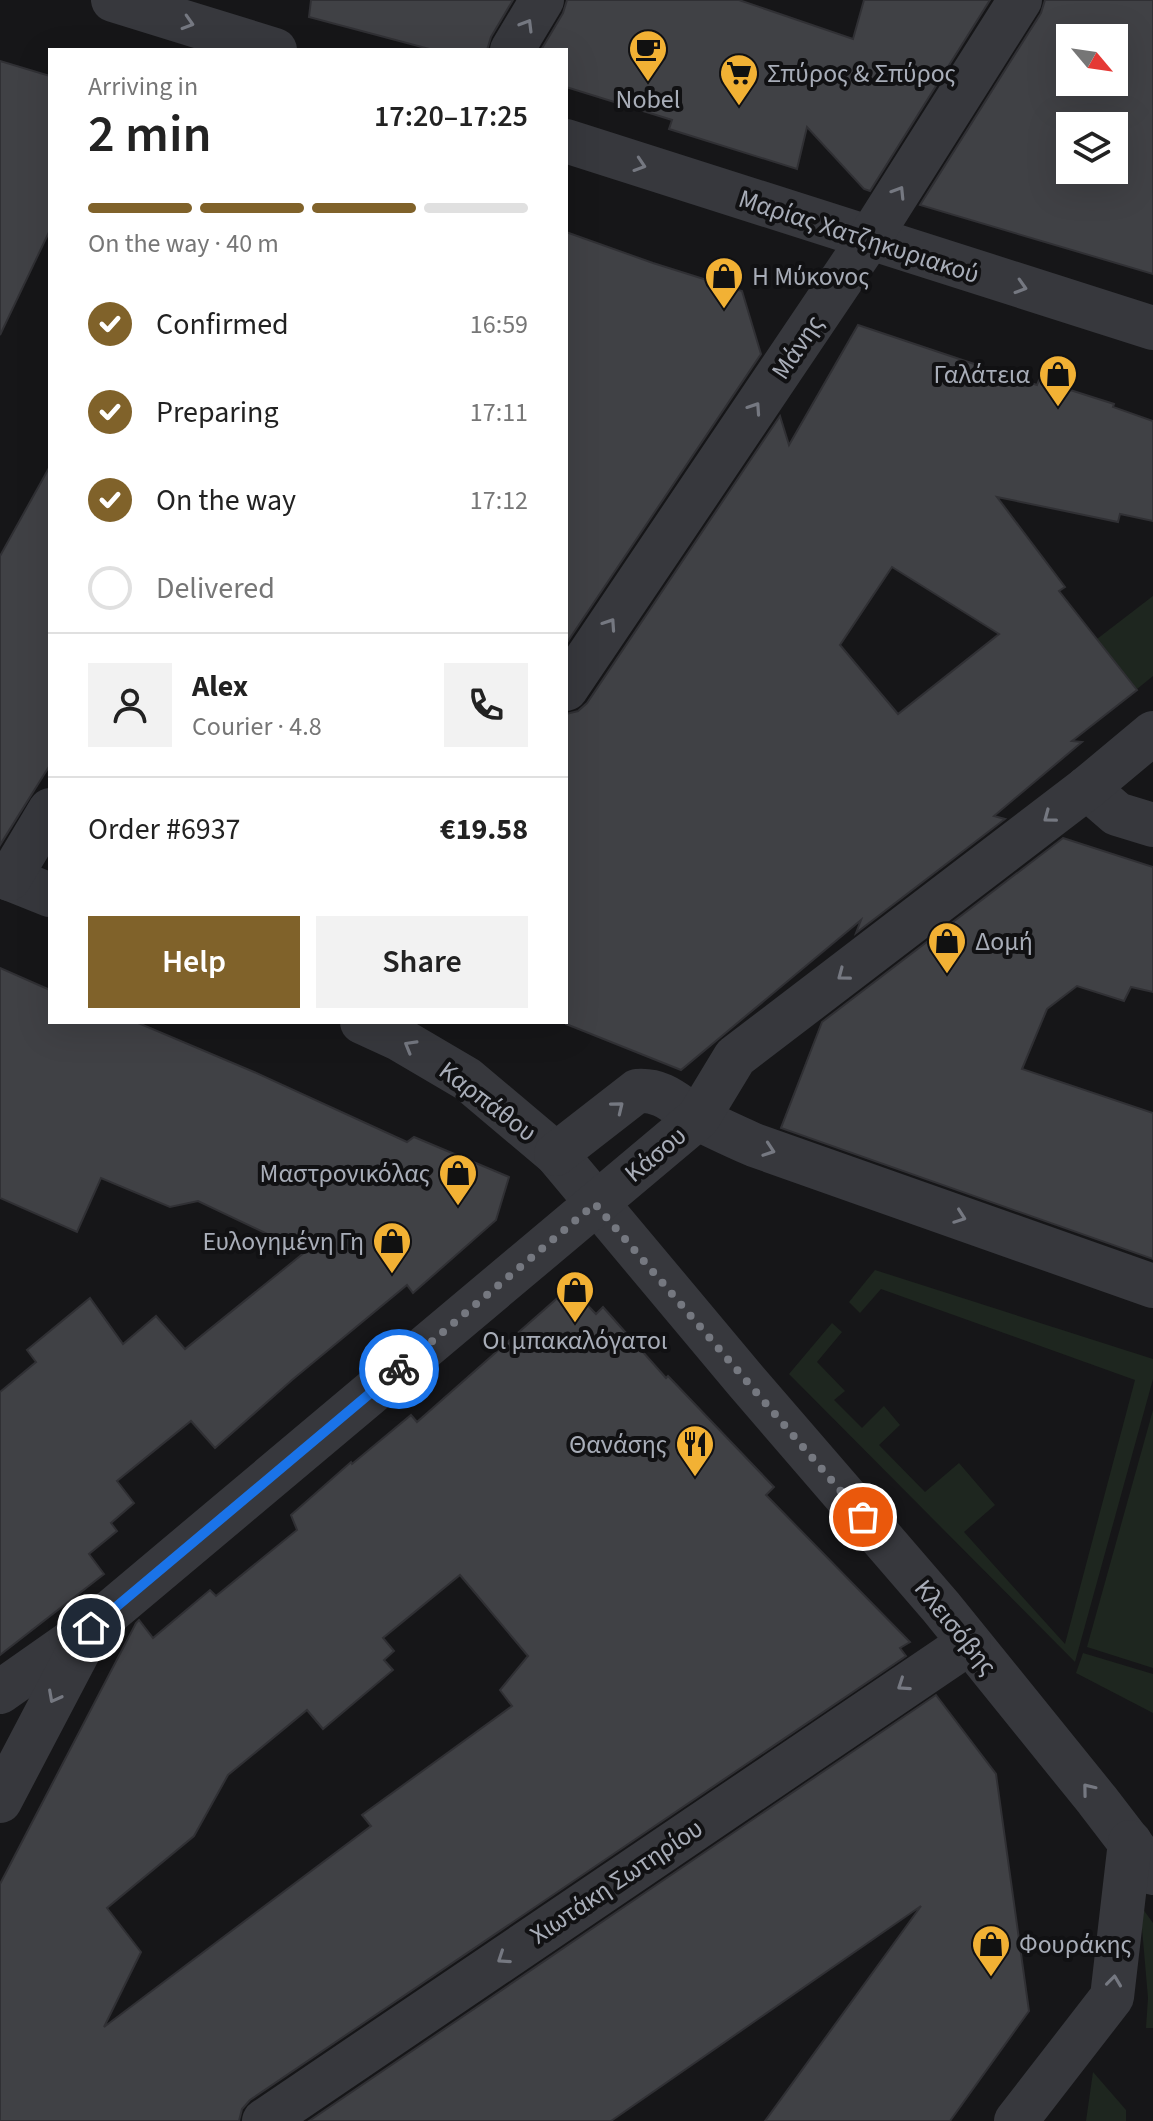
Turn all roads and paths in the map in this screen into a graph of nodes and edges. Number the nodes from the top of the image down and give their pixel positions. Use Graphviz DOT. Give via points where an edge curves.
graph roads {
  1 [pos="113,0"];
  2 [pos="542,0"];
  3 [pos="1020,0"];
  4 [pos="269,48"];
  5 [pos="513,48"];
  6 [pos="568,142"];
  7 [pos="869,239"];
  8 [pos="1153,328"];
  9 [pos="568,686"];
  10 [pos="1153,733"];
  11 [pos="1087,788"];
  12 [pos="48,813"];
  13 [pos="1153,825"];
  14 [pos="4,877"];
  15 [pos="48,894"];
  16 [pos="366,1024"];
  17 [pos="698,1118"];
  18 [pos="556,1154"];
  19 [pos="595,1204"];
  20 [pos="1153,1286"];
  21 [pos="91,1628"];
  22 [pos="969,1643"];
  23 [pos="0,1692"];
  24 [pos="0,1801"];
  25 [pos="1142,1857"];
  26 [pos="1050,2078"];
  27 [pos="264,2121"];
  28 [pos="1016,2121"];
  29 [pos="1052,2121"];
  1 -- 4 [label="street, one-way"];
  5 -- 2 [label="street, one-way"];
  7 -- 3 [label="street, Μάνης, one-way"];
  6 -- 7 [label="street, Μαρίας Χατζηκυριακού, one-way"];
  7 -- 8 [label="street, Μαρίας Χατζηκυριακού, one-way"];
  9 -- 7 [label="street, Μάνης, one-way"];
  10 -- 11 [label="street, Κάσου"];
  11 -- 13 [label="street" via="1117,814"];
  11 -- 17 [label="street, Κάσου, one-way" via="735,1057"];
  12 -- 14 [label="street"];
  14 -- 15 [label="street"];
  18 -- 16 [label="street, Καρπάθου, one-way" via="467,1079"];
  18 -- 17 [label="street, one-way" via="637,1091 671,1098"];
  17 -- 19 [label="street, Κάσου"];
  17 -- 20 [label="street, one-way" via="754,1145"];
  18 -- 19 [label="street, Καρπάθου"];
  19 -- 21 [label="street, Κάσου"];
  19 -- 22 [label="street, Κλεισόβης"];
  21 -- 23 [label="street, Κάσου"];
  21 -- 24 [label="street, one-way"];
  25 -- 22 [label="street, Κλεισόβης, one-way"];
  22 -- 27 [label="street, Χιωτάκη Σωτηρίου, one-way"];
  26 -- 25 [label="street, one-way" via="1112,1997"];
  26 -- 28 [label="street"];
  26 -- 29 [label="street"];
}
